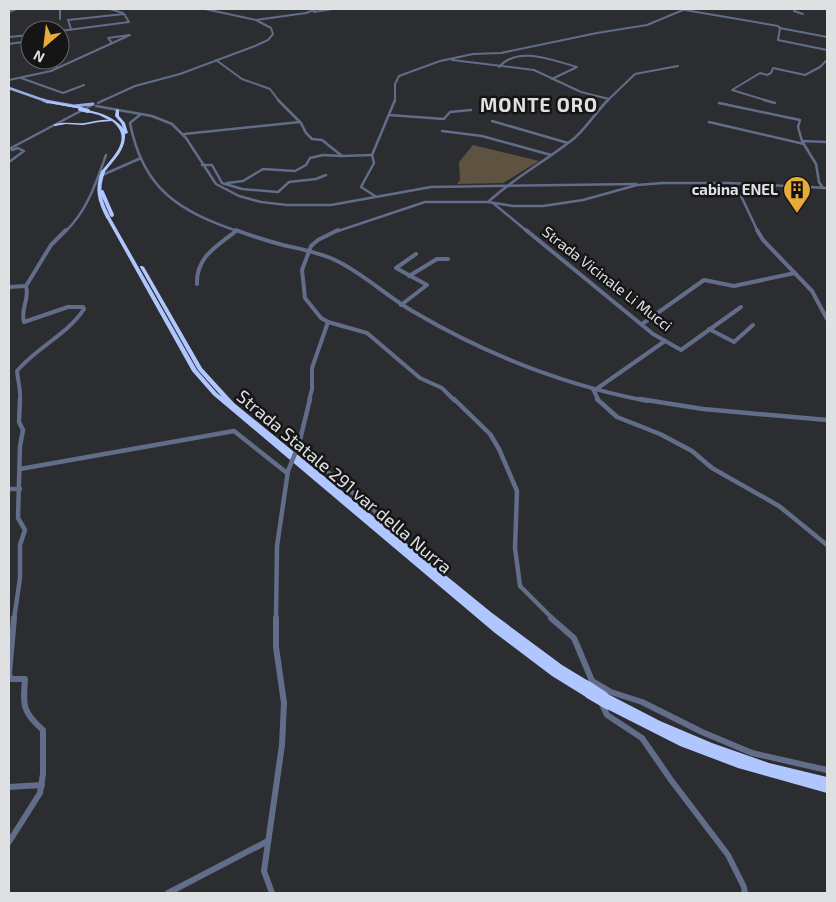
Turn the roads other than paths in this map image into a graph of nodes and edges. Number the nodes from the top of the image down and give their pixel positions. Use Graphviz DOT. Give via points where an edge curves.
graph roads {
  1 [pos="18,9"];
  2 [pos="60,9"];
  3 [pos="110,9"];
  4 [pos="204,9"];
  5 [pos="318,9"];
  6 [pos="328,9"];
  7 [pos="333,9"];
  8 [pos="678,9"];
  9 [pos="794,9"];
  10 [pos="683,10"];
  11 [pos="9,12"];
  12 [pos="310,12"];
  13 [pos="124,14"];
  14 [pos="803,14"];
  15 [pos="60,19"];
  16 [pos="256,20"];
  17 [pos="780,28"];
  18 [pos="71,29"];
  19 [pos="827,37"];
  20 [pos="112,44"];
  21 [pos="827,50"];
  22 [pos="216,60"];
  23 [pos="448,60"];
  24 [pos="827,60"];
  25 [pos="70,62"];
  26 [pos="678,66"];
  27 [pos="499,67"];
  28 [pos="50,70"];
  29 [pos="20,78"];
  30 [pos="552,79"];
  31 [pos="9,80"];
  32 [pos="84,85"];
  33 [pos="9,89"];
  34 [pos="608,99"];
  35 [pos="47,102"];
  36 [pos="775,102"];
  37 [pos="99,103"];
  38 [pos="719,103"];
  39 [pos="89,108"];
  40 [pos="101,108"];
  41 [pos="106,109"];
  42 [pos="471,110"];
  43 [pos="125,111"];
  44 [pos="116,112"];
  45 [pos="132,112"];
  46 [pos="96,113"];
  47 [pos="141,114"];
  48 [pos="389,115"];
  49 [pos="152,116"];
  50 [pos="135,118"];
  51 [pos="70,121"];
  52 [pos="114,121"];
  53 [pos="492,121"];
  54 [pos="93,122"];
  55 [pos="300,122"];
  56 [pos="709,122"];
  57 [pos="55,125"];
  58 [pos="124,126"];
  59 [pos="442,131"];
  60 [pos="184,134"];
  61 [pos="803,142"];
  62 [pos="827,142"];
  63 [pos="568,143"];
  64 [pos="9,150"];
  65 [pos="106,155"];
  66 [pos="372,155"];
  67 [pos="551,155"];
  68 [pos="342,156"];
  69 [pos="141,158"];
  70 [pos="9,162"];
  71 [pos="202,165"];
  72 [pos="105,172"];
  73 [pos="326,175"];
  74 [pos="96,177"];
  75 [pos="663,183"];
  76 [pos="222,184"];
  77 [pos="732,184"];
  78 [pos="506,185"];
  79 [pos="823,188"];
  80 [pos="827,188"];
  81 [pos="375,196"];
  82 [pos="490,202"];
  83 [pos="236,231"];
  84 [pos="309,251"];
  85 [pos="416,254"];
  86 [pos="448,258"];
  87 [pos="795,273"];
  88 [pos="409,276"];
  89 [pos="197,284"];
  90 [pos="26,286"];
  91 [pos="9,287"];
  92 [pos="401,305"];
  93 [pos="741,307"];
  94 [pos="827,318"];
  95 [pos="328,322"];
  96 [pos="642,324"];
  97 [pos="753,325"];
  98 [pos="709,329"];
  99 [pos="665,341"];
  100 [pos="594,390"];
  101 [pos="827,420"];
  102 [pos="300,442"];
  103 [pos="20,468"];
  104 [pos="287,472"];
  105 [pos="9,489"];
  106 [pos="20,489"];
  107 [pos="382,514"];
  108 [pos="827,545"];
  109 [pos="590,687"];
  110 [pos="827,770"];
  111 [pos="827,781"];
  112 [pos="42,785"];
  113 [pos="9,786"];
  114 [pos="827,789"];
  115 [pos="268,841"];
  116 [pos="9,842"];
  117 [pos="168,893"];
  118 [pos="272,893"];
  119 [pos="745,893"];
  1 -- 11 [label="street"];
  2 -- 15 [label="street"];
  3 -- 13 [label="street"];
  4 -- 16 [label="street"];
  5 -- 12 [label="street"];
  6 -- 7 [label="street"];
  6 -- 12 [label="street"];
  8 -- 10 [label="street"];
  9 -- 14 [label="street"];
  10 -- 17 [label="street"];
  10 -- 23 [label="street" via="647,25"];
  12 -- 16 [label="street"];
  13 -- 18 [label="street" via="68,20"];
  13 -- 18 [label="street" via="129,22"];
  16 -- 22 [label="street" via="271,28 272,37"];
  17 -- 19 [label="street"];
  17 -- 21 [label="street" via="778,40"];
  20 -- 20 [label="street" via="124,38 130,35 108,38"];
  20 -- 25 [label="street"];
  22 -- 37 [label="street" via="135,86"];
  22 -- 55 [label="street" via="242,79 270,89"];
  23 -- 27 [label="street"];
  23 -- 48 [label="street" via="399,76"];
  24 -- 36 [label="street" via="806,75 773,68 767,75 760,72 732,90"];
  26 -- 34 [label="street" via="635,74"];
  27 -- 30 [label="street" via="527,70"];
  27 -- 30 [label="street" via="505,60 534,55 578,67"];
  28 -- 29 [label="street"];
  29 -- 31 [label="street"];
  29 -- 32 [label="street" via="63,94"];
  30 -- 34 [label="street" via="583,93"];
  33 -- 35 [label="main road"];
  34 -- 63 [label="street"];
  35 -- 39 [label="highway"];
  35 -- 39 [label="main road"];
  37 -- 39 [label="street"];
  37 -- 41 [label="street"];
  38 -- 61 [label="street" via="800,120 798,126"];
  39 -- 40 [label="street"];
  39 -- 40 [label="street"];
  39 -- 46 [label="highway"];
  39 -- 51 [label="street"];
  39 -- 58 [label="highway" via="111,116"];
  40 -- 41 [label="street"];
  41 -- 44 [label="street"];
  42 -- 48 [label="street" via="450,112 444,119"];
  43 -- 44 [label="highway"];
  43 -- 45 [label="street"];
  44 -- 58 [label="highway"];
  45 -- 47 [label="street"];
  45 -- 50 [label="street"];
  46 -- 52 [label="highway"];
  46 -- 54 [label="highway" via="98,118"];
  47 -- 49 [label="street"];
  47 -- 50 [label="street"];
  48 -- 66 [label="street"];
  49 -- 50 [label="street"];
  49 -- 60 [label="street" via="172,124"];
  50 -- 69 [label="street" via="130,126"];
  51 -- 54 [label="highway"];
  51 -- 57 [label="highway"];
  52 -- 54 [label="highway"];
  52 -- 72 [label="highway, Strada Statale 291 var della Nurra" via="124,137"];
  53 -- 63 [label="street"];
  55 -- 60 [label="street"];
  55 -- 68 [label="street" via="312,139 322,140"];
  56 -- 61 [label="street"];
  57 -- 64 [label="street"];
  58 -- 72 [label="highway, Strada Statale 291 var della Nurra" via="126,144"];
  59 -- 67 [label="street" via="482,136"];
  60 -- 71 [label="street"];
  61 -- 62 [label="street"];
  61 -- 79 [label="street" via="816,164"];
  63 -- 67 [label="street"];
  64 -- 70 [label="street" via="18,148 24,151"];
  65 -- 74 [label="street"];
  66 -- 68 [label="street"];
  66 -- 81 [label="street" via="374,163 361,187"];
  67 -- 78 [label="street"];
  68 -- 76 [label="street" via="310,158 298,171 281,173 263,169 243,181"];
  69 -- 74 [label="street"];
  69 -- 83 [label="street" via="150,178 172,200"];
  71 -- 76 [label="street" via="212,165"];
  71 -- 81 [label="street" via="216,184 239,196 261,202 331,205"];
  72 -- 109 [label="highway, Strada Statale 291 var della Nurra, bridge" via="99,180 98,194 190,358 226,404 540,662"];
  73 -- 76 [label="street" via="289,182 278,192"];
  74 -- 90 [label="street" via="91,195 75,222 51,245"];
  75 -- 77 [label="street"];
  75 -- 78 [label="street"];
  75 -- 82 [label="street" via="637,185 583,200 543,206"];
  77 -- 79 [label="street"];
  77 -- 87 [label="street" via="763,239"];
  78 -- 81 [label="street" via="430,187"];
  78 -- 82 [label="street"];
  79 -- 80 [label="street"];
  82 -- 84 [label="street" via="425,202 339,230 318,240"];
  82 -- 96 [label="street, Strada Vicinale Li Mucci"];
  83 -- 84 [label="street"];
  83 -- 89 [label="street" via="199,262"];
  84 -- 92 [label="street" via="326,256"];
  84 -- 95 [label="street" via="302,270 306,298"];
  85 -- 88 [label="street" via="396,267"];
  86 -- 88 [label="street" via="437,259"];
  87 -- 94 [label="street" via="812,291"];
  87 -- 96 [label="street" via="732,286 704,280"];
  88 -- 92 [label="street" via="427,285"];
  90 -- 91 [label="street"];
  90 -- 103 [label="street" via="28,294 21,315 24,322 70,305 84,309 62,333 17,371 21,388 19,422 23,430"];
  92 -- 100 [label="street" via="504,359"];
  93 -- 98 [label="street, Strada Vicinale Li Mucci"];
  95 -- 102 [label="street" via="312,368 312,389"];
  95 -- 109 [label="street" via="362,330 420,378 442,388 490,434 500,449 517,491 515,548 520,586 574,638"];
  96 -- 99 [label="street, Strada Vicinale Li Mucci"];
  97 -- 98 [label="street" via="734,342"];
  98 -- 99 [label="street, Strada Vicinale Li Mucci" via="681,350"];
  99 -- 100 [label="street"];
  100 -- 101 [label="street" via="707,410"];
  100 -- 108 [label="street" via="596,398 617,417 692,451 712,468 779,506"];
  102 -- 104 [label="street, bridge"];
  102 -- 107 [label="street" via="313,460"];
  103 -- 104 [label="street" via="234,431"];
  103 -- 106 [label="street"];
  104 -- 115 [label="street" via="277,546 276,590 276,647 284,703 282,745"];
  105 -- 106 [label="street"];
  106 -- 112 [label="street" via="18,518 25,530 20,545 20,578 9,674 11,679 25,679 23,710 43,730"];
  109 -- 110 [label="street" via="642,702 752,753"];
  109 -- 111 [label="highway, Strada Statale 291 var della Nurra, bridge" via="687,737 770,767"];
  109 -- 114 [label="highway, Strada Statale 291 var della Nurra, bridge" via="608,705 680,742 738,764"];
  109 -- 119 [label="street" via="607,715 642,738 728,855"];
  112 -- 113 [label="street"];
  112 -- 116 [label="street"];
  115 -- 117 [label="street"];
  115 -- 118 [label="street" via="264,871"];
}
